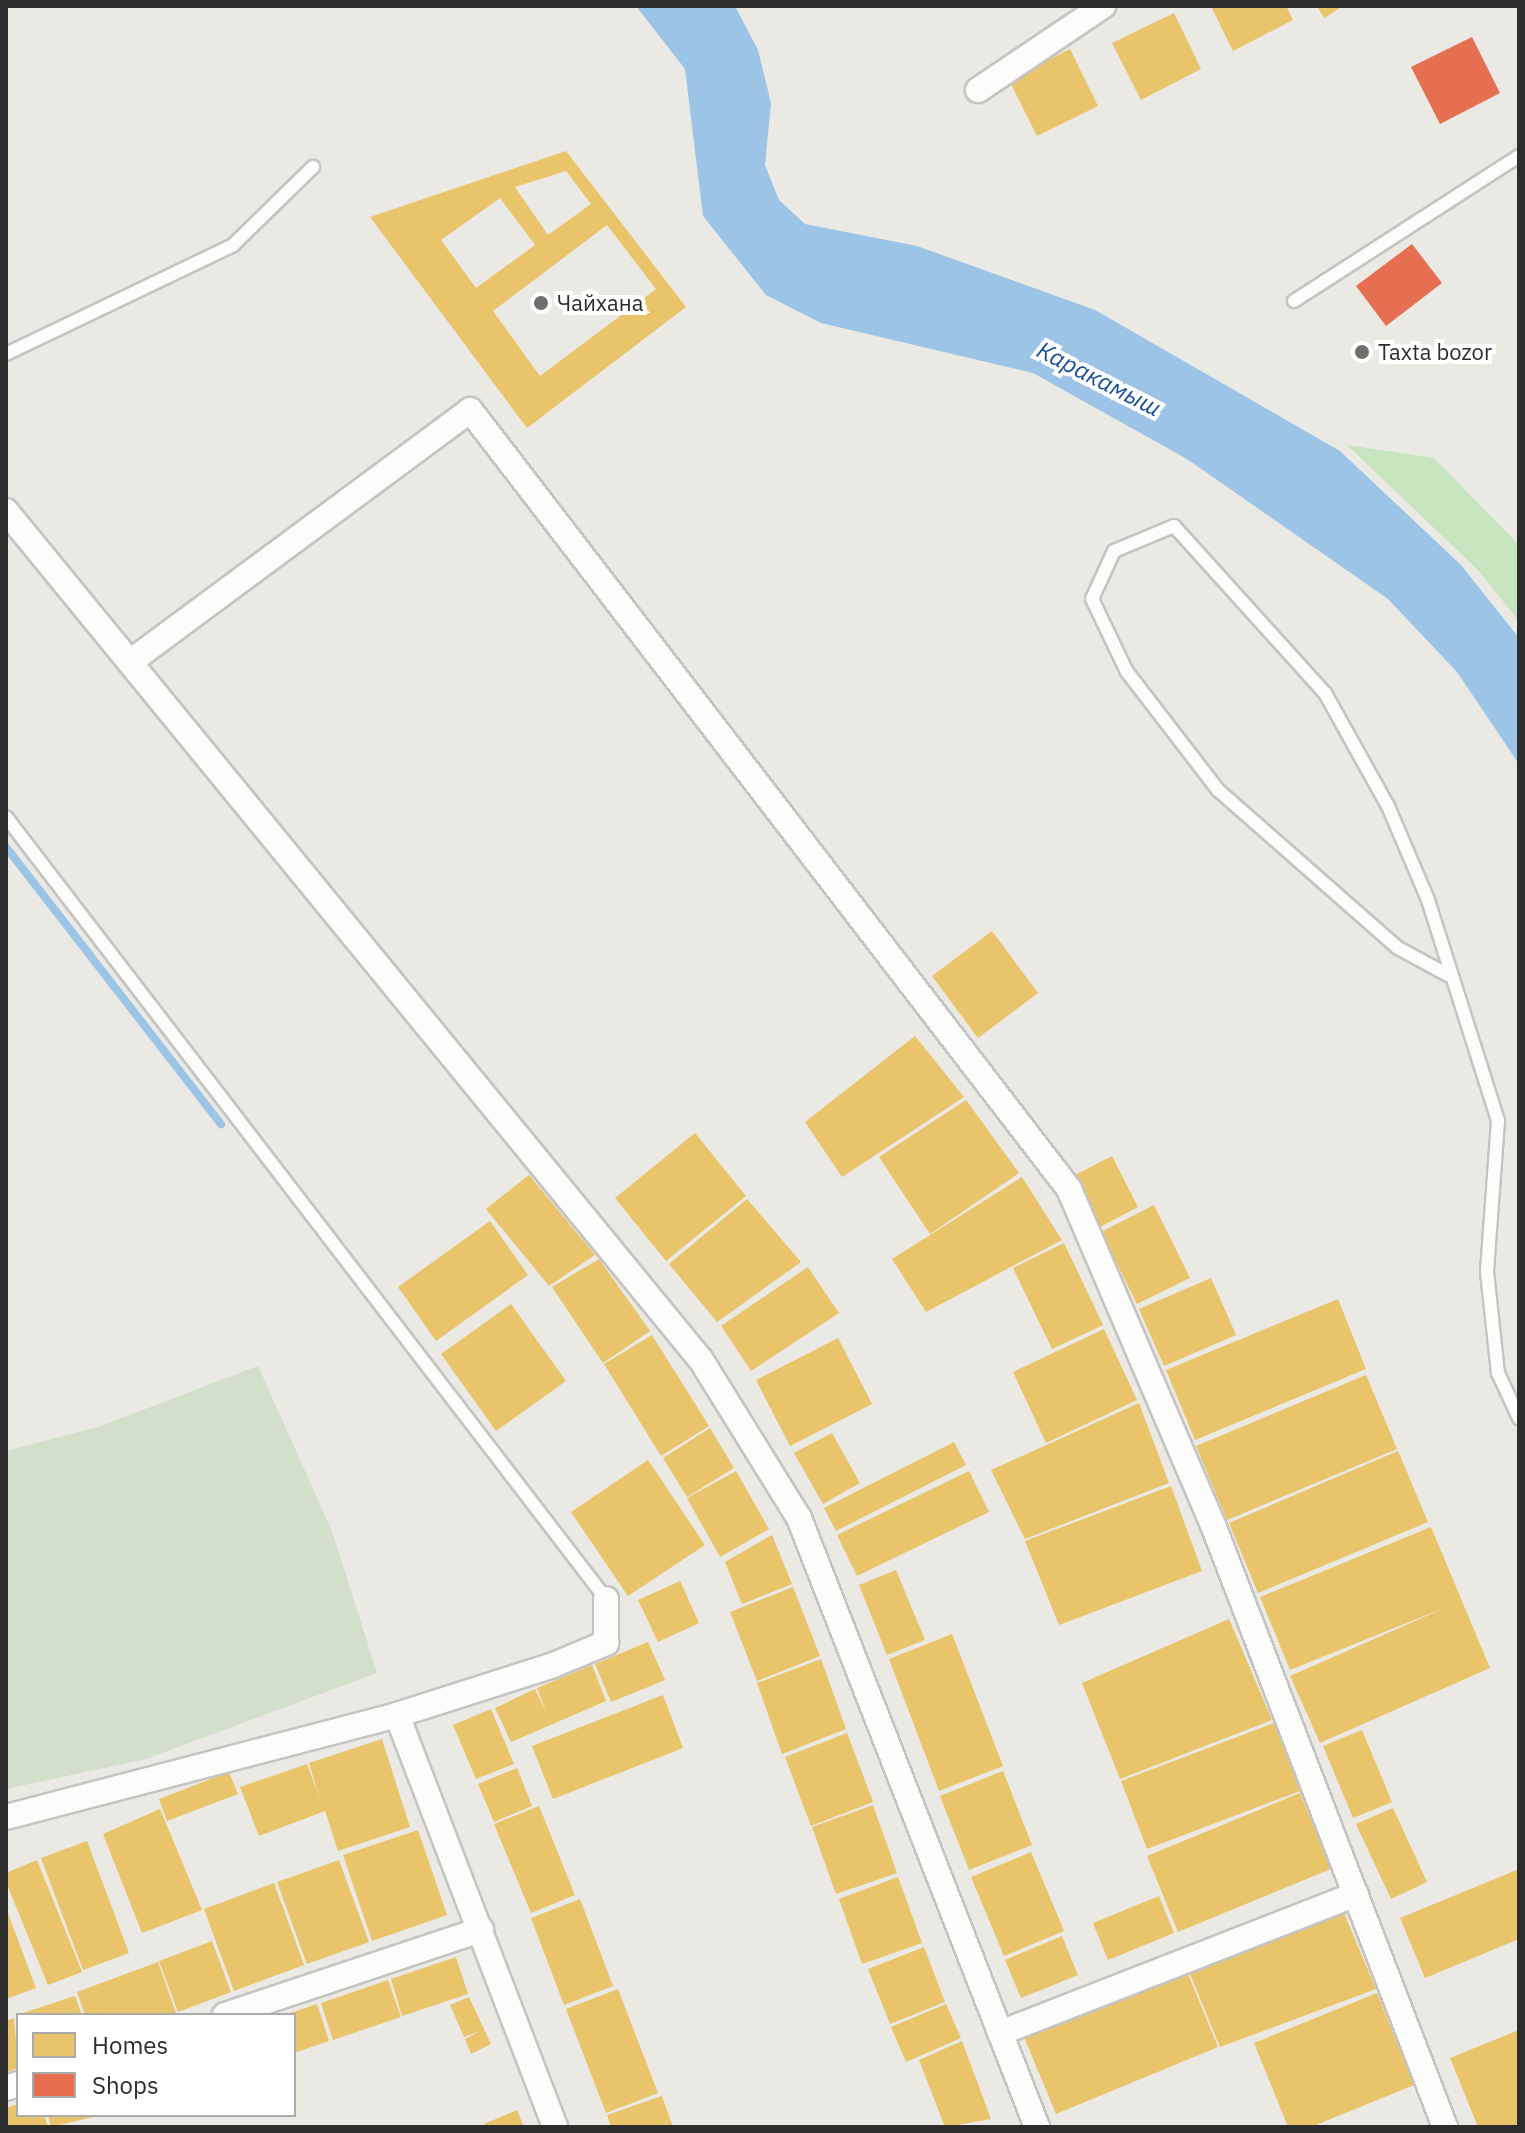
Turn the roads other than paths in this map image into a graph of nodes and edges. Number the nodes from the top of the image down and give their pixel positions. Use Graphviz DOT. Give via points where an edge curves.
graph roads {
  1 [pos="1103,6"];
  2 [pos="978,90"];
  3 [pos="1519,156"];
  4 [pos="313,167"];
  5 [pos="1294,301"];
  6 [pos="6,354"];
  7 [pos="6,511"];
  8 [pos="130,662"];
  9 [pos="6,817"];
  10 [pos="1448,975"];
  11 [pos="1519,1418"];
  12 [pos="606,1599"];
  13 [pos="397,1715"];
  14 [pos="6,1817"];
  15 [pos="1356,1894"];
  16 [pos="481,1930"];
  17 [pos="231,2013"];
  18 [pos="1000,2033"];
  19 [pos="555,2127"];
  20 [pos="1037,2127"];
  21 [pos="1445,2127"];
  1 -- 2 [label="street"];
  3 -- 5 [label="lane"];
  4 -- 6 [label="lane" via="233,245"];
  7 -- 8 [label="street"];
  8 -- 15 [label="street" via="470,410 1069,1189 1213,1525"];
  8 -- 18 [label="street" via="701,1360 799,1518"];
  9 -- 12 [label="lane"];
  10 -- 10 [label="lane" via="1428,900 1388,806 1325,693 1174,526 1114,551 1092,599 1127,672 1218,790 1398,948"];
  10 -- 11 [label="lane" via="1498,1121 1487,1272 1498,1373"];
  12 -- 13 [label="street" via="606,1643"];
  13 -- 14 [label="street"];
  13 -- 16 [label="street"];
  15 -- 18 [label="street"];
  15 -- 21 [label="street"];
  16 -- 17 [label="street"];
  16 -- 19 [label="street"];
  18 -- 20 [label="street"];
}
